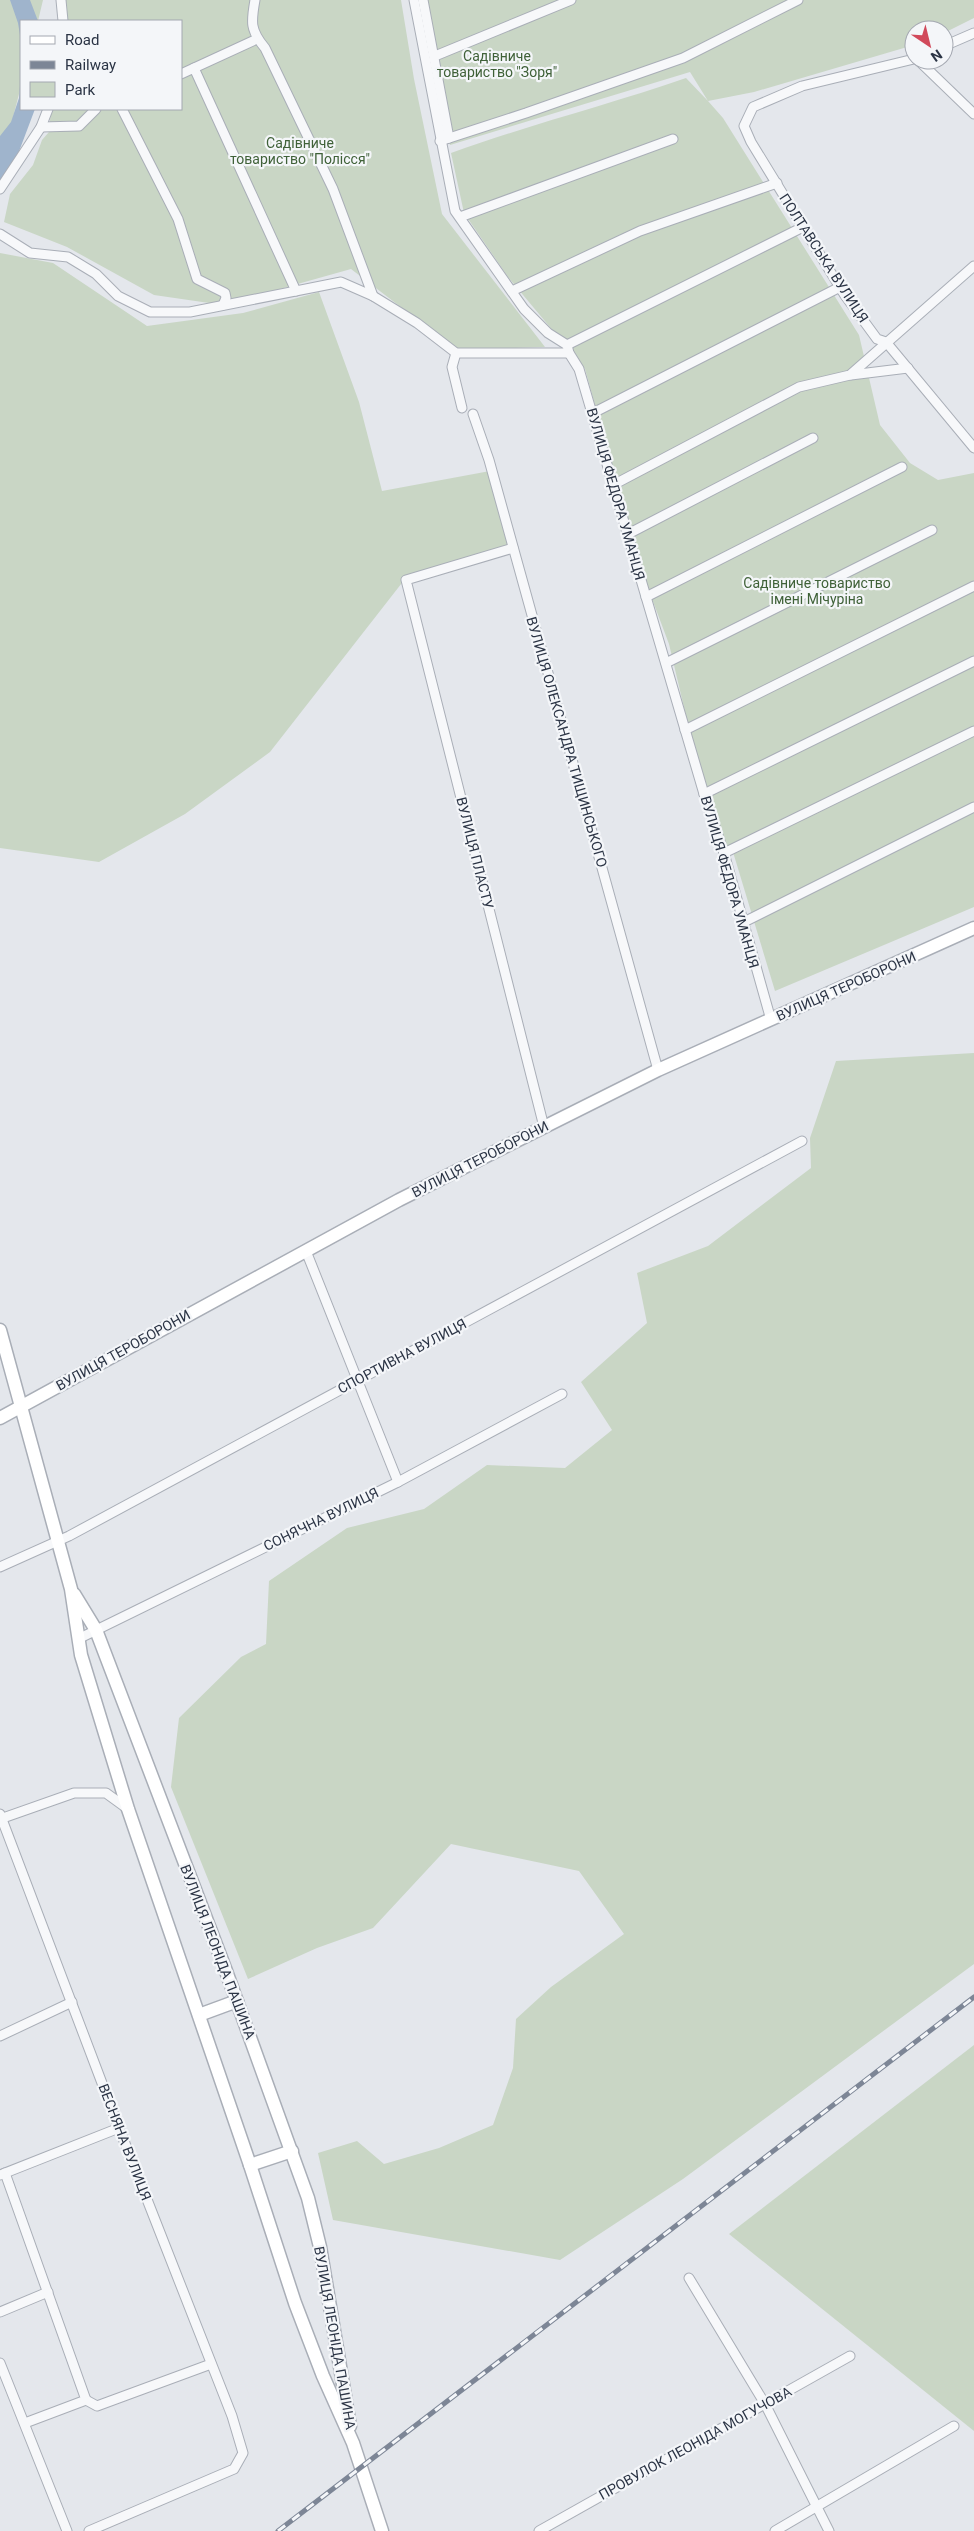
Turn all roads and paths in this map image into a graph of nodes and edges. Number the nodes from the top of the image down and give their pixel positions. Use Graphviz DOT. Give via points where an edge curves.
graph roads {
  1 [pos="61,0"];
  2 [pos="255,0"];
  3 [pos="414,0"];
  4 [pos="424,0"];
  5 [pos="571,0"];
  6 [pos="798,0"];
  7 [pos="63,20"];
  8 [pos="974,33"];
  9 [pos="257,38"];
  10 [pos="954,42"];
  11 [pos="435,56"];
  12 [pos="904,63"];
  13 [pos="194,68"];
  14 [pos="927,70"];
  15 [pos="182,74"];
  16 [pos="48,110"];
  17 [pos="95,110"];
  18 [pos="123,110"];
  19 [pos="974,114"];
  20 [pos="41,127"];
  21 [pos="444,139"];
  22 [pos="673,139"];
  23 [pos="777,183"];
  24 [pos="0,189"];
  25 [pos="460,217"];
  26 [pos="803,227"];
  27 [pos="0,234"];
  28 [pos="974,266"];
  29 [pos="840,287"];
  30 [pos="296,291"];
  31 [pos="512,291"];
  32 [pos="373,296"];
  33 [pos="223,305"];
  34 [pos="886,342"];
  35 [pos="568,349"];
  36 [pos="456,353"];
  37 [pos="908,368"];
  38 [pos="850,374"];
  39 [pos="462,408"];
  40 [pos="593,413"];
  41 [pos="473,414"];
  42 [pos="813,438"];
  43 [pos="974,448"];
  44 [pos="902,467"];
  45 [pos="613,485"];
  46 [pos="932,530"];
  47 [pos="628,534"];
  48 [pos="513,548"];
  49 [pos="974,586"];
  50 [pos="646,597"];
  51 [pos="974,661"];
  52 [pos="666,663"];
  53 [pos="685,730"];
  54 [pos="974,731"];
  55 [pos="704,794"];
  56 [pos="974,807"];
  57 [pos="724,853"];
  58 [pos="742,923"];
  59 [pos="974,928"];
  60 [pos="771,1020"];
  61 [pos="658,1070"];
  62 [pos="544,1127"];
  63 [pos="802,1141"];
  64 [pos="306,1251"];
  65 [pos="0,1330"];
  66 [pos="358,1380"];
  67 [pos="562,1394"];
  68 [pos="22,1406"];
  69 [pos="0,1418"];
  70 [pos="398,1482"];
  71 [pos="56,1542"];
  72 [pos="0,1567"];
  73 [pos="71,1589"];
  74 [pos="96,1630"];
  75 [pos="78,1639"];
  76 [pos="128,1809"];
  77 [pos="0,1817"];
  78 [pos="237,2001"];
  79 [pos="72,2002"];
  80 [pos="199,2015"];
  81 [pos="0,2036"];
  82 [pos="119,2128"];
  83 [pos="292,2150"];
  84 [pos="250,2164"];
  85 [pos="3,2174"];
  86 [pos="688,2278"];
  87 [pos="48,2292"];
  88 [pos="0,2312"];
  89 [pos="850,2356"];
  90 [pos="0,2363"];
  91 [pos="211,2364"];
  92 [pos="86,2400"];
  93 [pos="765,2404"];
  94 [pos="25,2423"];
  95 [pos="954,2426"];
  96 [pos="352,2443"];
  97 [pos="816,2508"];
  98 [pos="67,2531"];
  99 [pos="89,2531"];
  100 [pos="382,2531"];
  101 [pos="539,2531"];
  102 [pos="775,2531"];
  103 [pos="829,2531"];
  1 -- 7 [label="street"];
  2 -- 9 [label="street" via="251,24"];
  3 -- 21 [label="street, ВУЛИЦЯ ФЕДОРА УМАНЦЯ"];
  4 -- 11 [label="street"];
  5 -- 11 [label="street"];
  6 -- 21 [label="street" via="683,58"];
  8 -- 10 [label="street"];
  9 -- 13 [label="street"];
  9 -- 32 [label="street" via="265,48 333,189"];
  11 -- 21 [label="street"];
  12 -- 23 [label="street, ПОЛТАВСЬКА ВУЛИЦЯ" via="802,86 753,107 744,126"];
  13 -- 15 [label="street"];
  13 -- 30 [label="street"];
  14 -- 19 [label="street"];
  16 -- 20 [label="street"];
  17 -- 20 [label="street" via="79,126"];
  18 -- 33 [label="street" via="178,219 197,279 224,293"];
  20 -- 24 [label="street"];
  21 -- 25 [label="street, ВУЛИЦЯ ФЕДОРА УМАНЦЯ" via="455,212"];
  22 -- 25 [label="street"];
  23 -- 26 [label="street, ПОЛТАВСЬКА ВУЛИЦЯ"];
  23 -- 31 [label="street" via="640,231"];
  25 -- 31 [label="street, ВУЛИЦЯ ФЕДОРА УМАНЦЯ"];
  26 -- 29 [label="street, ПОЛТАВСЬКА ВУЛИЦЯ"];
  26 -- 35 [label="street"];
  27 -- 33 [label="street" via="30,253 68,257 96,274 118,296 150,312 190,312"];
  28 -- 34 [label="street"];
  29 -- 34 [label="street, ПОЛТАВСЬКА ВУЛИЦЯ" via="877,338"];
  29 -- 40 [label="street"];
  30 -- 32 [label="street" via="341,282"];
  30 -- 33 [label="street"];
  31 -- 35 [label="street, ВУЛИЦЯ ФЕДОРА УМАНЦЯ" via="524,309"];
  32 -- 36 [label="street"];
  34 -- 37 [label="street, ПОЛТАВСЬКА ВУЛИЦЯ"];
  34 -- 38 [label="street"];
  35 -- 36 [label="street"];
  35 -- 40 [label="street, ВУЛИЦЯ ФЕДОРА УМАНЦЯ" via="580,369"];
  36 -- 39 [label="street" via="452,367"];
  37 -- 38 [label="street"];
  37 -- 43 [label="street, ПОЛТАВСЬКА ВУЛИЦЯ"];
  38 -- 45 [label="street" via="799,387"];
  40 -- 45 [label="street, ВУЛИЦЯ ФЕДОРА УМАНЦЯ"];
  41 -- 48 [label="street, ВУЛИЦЯ ОЛЕКСАНДРА ТИЩИНСЬКОГО"];
  42 -- 47 [label="street"];
  44 -- 50 [label="street"];
  45 -- 47 [label="street, ВУЛИЦЯ ФЕДОРА УМАНЦЯ"];
  46 -- 52 [label="street"];
  47 -- 50 [label="street, ВУЛИЦЯ ФЕДОРА УМАНЦЯ"];
  48 -- 61 [label="street, ВУЛИЦЯ ОЛЕКСАНДРА ТИЩИНСЬКОГО"];
  48 -- 62 [label="street, ВУЛИЦЯ ПЛАСТУ" via="406,580"];
  49 -- 53 [label="street"];
  50 -- 52 [label="street, ВУЛИЦЯ ФЕДОРА УМАНЦЯ"];
  51 -- 55 [label="street"];
  52 -- 53 [label="street, ВУЛИЦЯ ФЕДОРА УМАНЦЯ"];
  53 -- 55 [label="street, ВУЛИЦЯ ФЕДОРА УМАНЦЯ"];
  54 -- 57 [label="street"];
  55 -- 57 [label="street, ВУЛИЦЯ ФЕДОРА УМАНЦЯ"];
  56 -- 58 [label="street"];
  57 -- 58 [label="street, ВУЛИЦЯ ФЕДОРА УМАНЦЯ"];
  58 -- 60 [label="street, ВУЛИЦЯ ФЕДОРА УМАНЦЯ"];
  59 -- 60 [label="main road, ВУЛИЦЯ ТЕРОБОРОНИ"];
  60 -- 61 [label="main road, ВУЛИЦЯ ТЕРОБОРОНИ"];
  61 -- 62 [label="main road, ВУЛИЦЯ ТЕРОБОРОНИ"];
  62 -- 64 [label="main road, ВУЛИЦЯ ТЕРОБОРОНИ"];
  63 -- 66 [label="street, СПОРТИВНА ВУЛИЦЯ"];
  64 -- 66 [label="street"];
  64 -- 68 [label="main road, ВУЛИЦЯ ТЕРОБОРОНИ"];
  65 -- 68 [label="main road"];
  66 -- 70 [label="street"];
  66 -- 71 [label="street, СПОРТИВНА ВУЛИЦЯ"];
  67 -- 70 [label="street, СОНЯЧНА ВУЛИЦЯ"];
  68 -- 69 [label="main road, ВУЛИЦЯ ТЕРОБОРОНИ"];
  68 -- 71 [label="main road"];
  70 -- 74 [label="street, СОНЯЧНА ВУЛИЦЯ"];
  71 -- 72 [label="street, СПОРТИВНА ВУЛИЦЯ"];
  71 -- 73 [label="main road"];
  73 -- 74 [label="main road, ВУЛИЦЯ ЛЕОНІДА ПАШИНА"];
  73 -- 75 [label="main road, ВУЛИЦЯ ЛЕОНІДА ПАШИНА"];
  74 -- 75 [label="street, СОНЯЧНА ВУЛИЦЯ"];
  74 -- 78 [label="main road, ВУЛИЦЯ ЛЕОНІДА ПАШИНА"];
  75 -- 76 [label="main road, ВУЛИЦЯ ЛЕОНІДА ПАШИНА"];
  76 -- 77 [label="street" via="106,1793 74,1793"];
  76 -- 80 [label="main road, ВУЛИЦЯ ЛЕОНІДА ПАШИНА"];
  77 -- 79 [label="street, ВЕСНЯНА ВУЛИЦЯ"];
  78 -- 80 [label="main road"];
  78 -- 83 [label="main road, ВУЛИЦЯ ЛЕОНІДА ПАШИНА"];
  79 -- 81 [label="street"];
  79 -- 82 [label="street, ВЕСНЯНА ВУЛИЦЯ"];
  80 -- 84 [label="main road, ВУЛИЦЯ ЛЕОНІДА ПАШИНА"];
  82 -- 85 [label="street"];
  82 -- 91 [label="street, ВЕСНЯНА ВУЛИЦЯ"];
  83 -- 84 [label="main road"];
  83 -- 96 [label="main road, ВУЛИЦЯ ЛЕОНІДА ПАШИНА" via="320,2247"];
  84 -- 96 [label="main road, ВУЛИЦЯ ЛЕОНІДА ПАШИНА" via="295,2303"];
  85 -- 87 [label="street"];
  86 -- 93 [label="street"];
  87 -- 88 [label="street"];
  87 -- 92 [label="street"];
  89 -- 93 [label="street, ПРОВУЛОК ЛЕОНІДА МОГУЧОВА"];
  90 -- 94 [label="street"];
  91 -- 92 [label="street" via="97,2406"];
  91 -- 99 [label="street, ВЕСНЯНА ВУЛИЦЯ" via="243,2453 234,2469"];
  92 -- 94 [label="street"];
  93 -- 97 [label="street"];
  93 -- 101 [label="street, ПРОВУЛОК ЛЕОНІДА МОГУЧОВА"];
  94 -- 98 [label="street"];
  95 -- 97 [label="street"];
  96 -- 100 [label="main road"];
  97 -- 102 [label="street"];
  97 -- 103 [label="street"];
}
